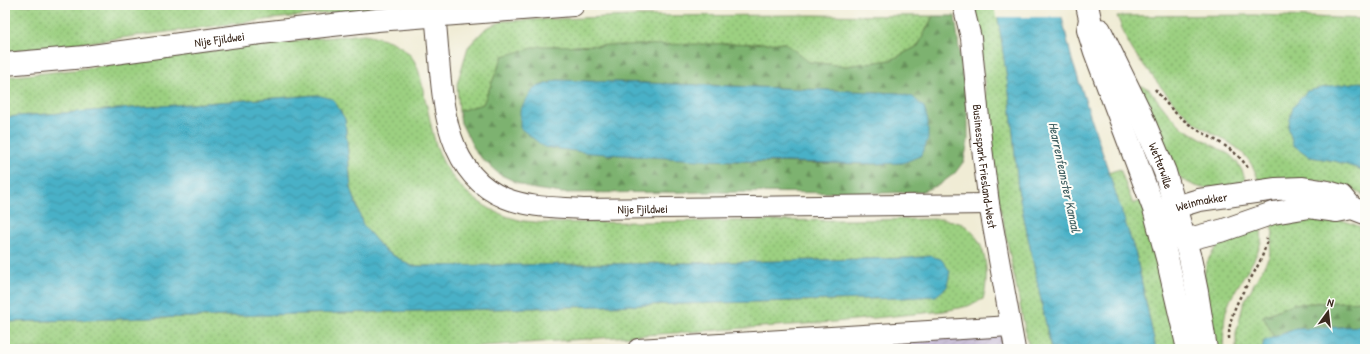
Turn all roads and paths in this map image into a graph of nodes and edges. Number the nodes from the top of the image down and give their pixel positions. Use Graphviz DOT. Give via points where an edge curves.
graph roads {
  1 [pos="573,5"];
  2 [pos="963,5"];
  3 [pos="1089,12"];
  4 [pos="435,15"];
  5 [pos="5,64"];
  6 [pos="1153,85"];
  7 [pos="1250,174"];
  8 [pos="989,204"];
  9 [pos="1176,207"];
  10 [pos="1358,210"];
  11 [pos="1161,232"];
  12 [pos="1267,235"];
  13 [pos="1186,240"];
  14 [pos="1010,326"];
  15 [pos="1229,341"];
  16 [pos="638,349"];
  17 [pos="1015,349"];
  18 [pos="1188,349"];
  19 [pos="1206,349"];
  1 -- 4 [label="street, Nije Fjildwei"];
  2 -- 8 [label="street, Businesspark Friesland-West" via="971,38"];
  3 -- 9 [label="street, Wetterwille" via="1100,28 1139,110 1159,155"];
  3 -- 11 [label="street, Wetterwille" via="1088,30 1095,52"];
  4 -- 5 [label="street, Nije Fjildwei"];
  4 -- 8 [label="street, Nije Fjildwei" via="444,106 450,133 468,169 485,186 505,198 542,206 596,210"];
  6 -- 7 [label="path" via="1170,108 1184,121 1237,154 1244,161"];
  8 -- 14 [label="street, Businesspark Friesland-West"];
  9 -- 10 [label="street, Weinmakker" via="1205,199 1290,187 1342,196"];
  9 -- 11 [label="street, Weinmakker"];
  9 -- 13 [label="street, Wetterwille"];
  10 -- 13 [label="street, Weinmakker" via="1337,211 1308,207 1279,212"];
  11 -- 13 [label="street"];
  11 -- 18 [label="street, Wetterwille"];
  12 -- 15 [label="path" via="1260,263 1244,287 1233,312"];
  13 -- 19 [label="street, Wetterwille"];
  14 -- 16 [label="street"];
  14 -- 17 [label="street, Businesspark Friesland-West"];
}
